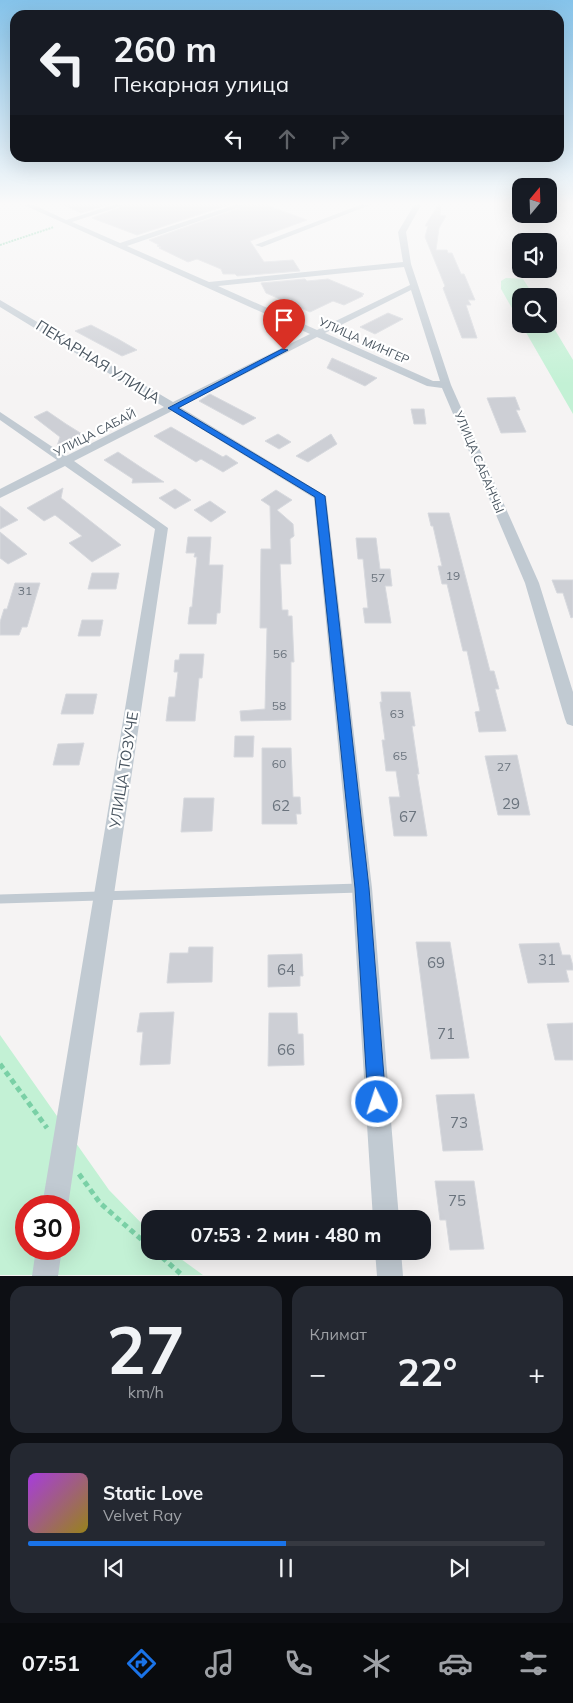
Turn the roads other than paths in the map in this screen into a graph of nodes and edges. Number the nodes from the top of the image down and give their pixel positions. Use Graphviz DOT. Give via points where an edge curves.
graph roads {
  1 [pos="407,264"];
  2 [pos="161,265"];
  3 [pos="402,265"];
  4 [pos="206,285"];
  5 [pos="415,287"];
  6 [pos="0,303"];
  7 [pos="316,334"];
  8 [pos="446,385"];
  9 [pos="172,408"];
  10 [pos="0,415"];
  11 [pos="66,462"];
  12 [pos="0,494"];
  13 [pos="573,719"];
  14 [pos="362,888"];
  15 [pos="104,896"];
  16 [pos="0,899"];
  17 [pos="57,1195"];
  18 [pos="385,1210"];
  19 [pos="47,1260"];
  20 [pos="389,1260"];
  21 [pos="44,1276"];
  22 [pos="390,1276"];
  1 -- 5 [label="street, УЛИЦА САБАНЧЫ"];
  2 -- 4 [label="street, УЛИЦА МИНГЕР"];
  3 -- 4 [label="street"];
  4 -- 7 [label="street, УЛИЦА МИНГЕР"];
  5 -- 7 [label="street, УЛИЦА САБАЙ"];
  5 -- 8 [label="street, УЛИЦА САБАНЧЫ"];
  6 -- 9 [label="street, ПЕКАРНАЯ УЛИЦА"];
  7 -- 8 [label="street, УЛИЦА МИНГЕР" via="431,384"];
  7 -- 9 [label="street, УЛИЦА САБАЙ"];
  8 -- 13 [label="street, УЛИЦА САБАНЧЫ" via="532,583"];
  9 -- 11 [label="street, УЛИЦА САБАЙ"];
  9 -- 14 [label="street, ПЕКАРНАЯ УЛИЦА" via="320,496"];
  10 -- 11 [label="street, УЛИЦА ТОЗУЧЕ"];
  11 -- 12 [label="street, УЛИЦА САБАЙ"];
  11 -- 15 [label="street, УЛИЦА ТОЗУЧЕ" via="162,528"];
  14 -- 15 [label="lane"];
  14 -- 18 [label="street, ПЕКАРНАЯ УЛИЦА"];
  15 -- 16 [label="lane"];
  15 -- 17 [label="street, УЛИЦА ТОЗУЧЕ"];
  19 -- 21 [label="street"];
  20 -- 22 [label="street"];
}
